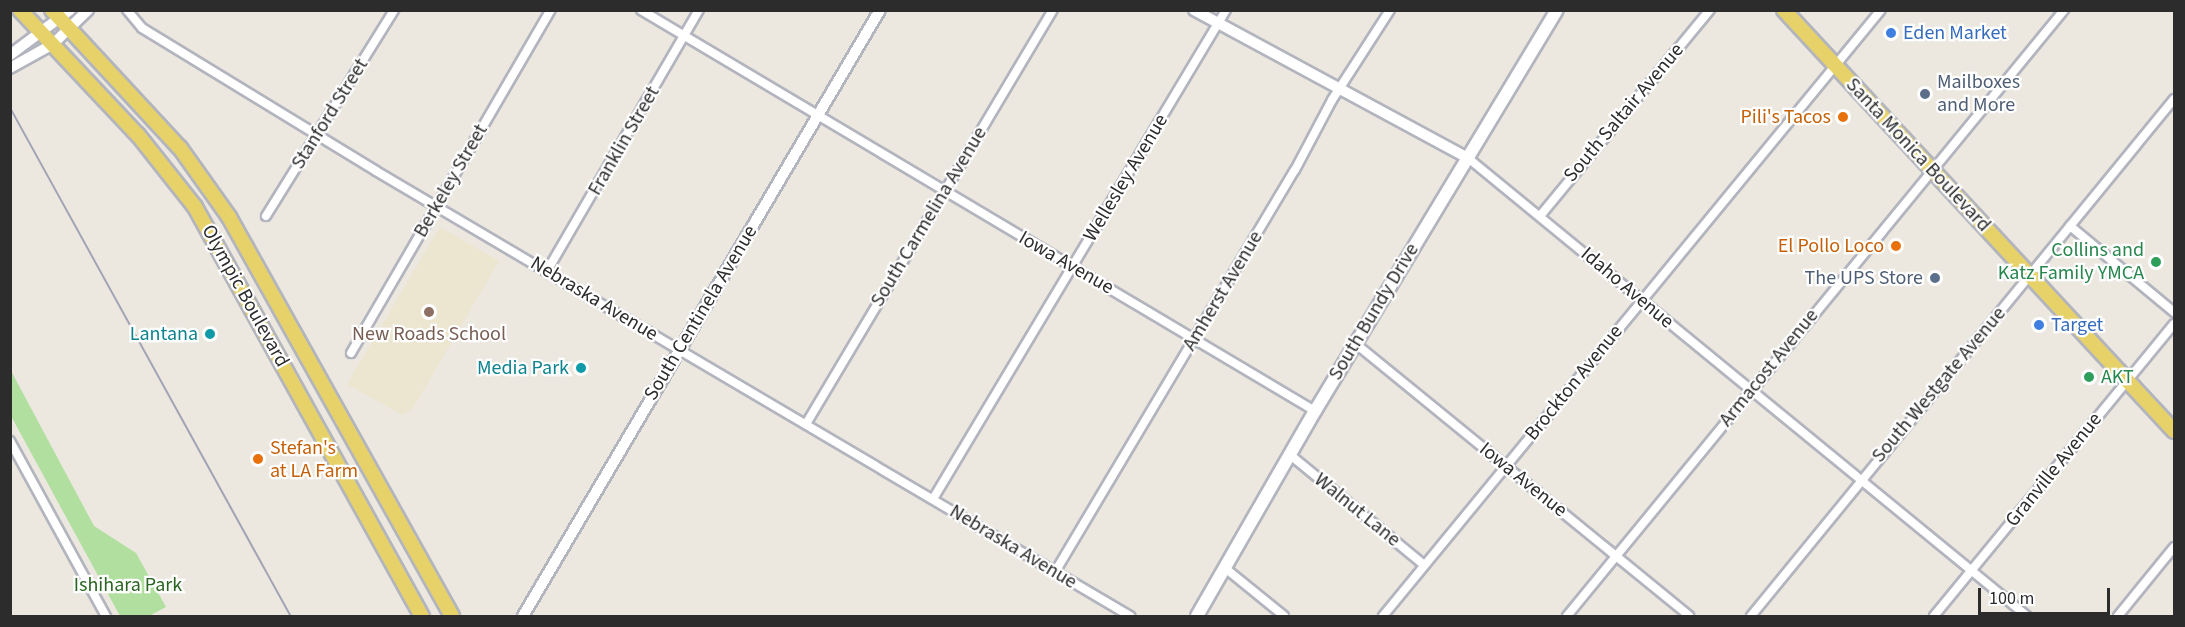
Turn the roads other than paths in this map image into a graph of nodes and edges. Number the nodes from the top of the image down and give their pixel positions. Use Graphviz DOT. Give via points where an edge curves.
graph roads {
  1 [pos="20,10"];
  2 [pos="87,10"];
  3 [pos="127,10"];
  4 [pos="394,10"];
  5 [pos="551,10"];
  6 [pos="641,10"];
  7 [pos="699,10"];
  8 [pos="880,10"];
  9 [pos="1053,10"];
  10 [pos="1194,10"];
  11 [pos="1226,10"];
  12 [pos="1390,10"];
  13 [pos="1557,10"];
  14 [pos="1710,10"];
  15 [pos="1784,10"];
  16 [pos="1881,10"];
  17 [pos="2064,10"];
  18 [pos="63,17"];
  19 [pos="1218,24"];
  20 [pos="684,36"];
  21 [pos="47,38"];
  22 [pos="10,55"];
  23 [pos="1835,65"];
  24 [pos="10,68"];
  25 [pos="1341,90"];
  26 [pos="2175,99"];
  27 [pos="818,115"];
  28 [pos="318,134"];
  29 [pos="1468,158"];
  30 [pos="1932,170"];
  31 [pos="945,191"];
  32 [pos="436,206"];
  33 [pos="267,216"];
  34 [pos="1540,216"];
  35 [pos="2070,226"];
  36 [pos="1072,266"];
  37 [pos="548,271"];
  38 [pos="2031,275"];
  39 [pos="1642,300"];
  40 [pos="2175,312"];
  41 [pos="2175,324"];
  42 [pos="1195,340"];
  43 [pos="1356,344"];
  44 [pos="679,350"];
  45 [pos="351,353"];
  46 [pos="2128,381"];
  47 [pos="1750,391"];
  48 [pos="1315,411"];
  49 [pos="806,424"];
  50 [pos="2175,430"];
  51 [pos="10,441"];
  52 [pos="1289,454"];
  53 [pos="1506,466"];
  54 [pos="1861,480"];
  55 [pos="933,499"];
  56 [pos="2175,547"];
  57 [pos="1616,557"];
  58 [pos="1424,565"];
  59 [pos="1225,568"];
  60 [pos="1972,571"];
  61 [pos="1055,572"];
  62 [pos="106,616"];
  63 [pos="422,616"];
  64 [pos="452,616"];
  65 [pos="523,616"];
  66 [pos="1130,616"];
  67 [pos="1197,616"];
  68 [pos="1284,616"];
  69 [pos="1383,616"];
  70 [pos="1567,616"];
  71 [pos="1689,616"];
  72 [pos="1751,616"];
  73 [pos="1934,616"];
  74 [pos="2026,616"];
  75 [pos="2118,616"];
  1 -- 21 [label="main road, Olympic Boulevard"];
  2 -- 18 [label="street"];
  3 -- 28 [label="street, Nebraska Avenue" via="142,28"];
  4 -- 28 [label="street, Stanford Street"];
  5 -- 32 [label="street, Berkeley Street"];
  6 -- 20 [label="street, Iowa Avenue"];
  7 -- 20 [label="street, Franklin Street"];
  8 -- 27 [label="street, South Centinela Avenue"];
  9 -- 31 [label="street, South Carmelina Avenue"];
  10 -- 19 [label="street, Idaho Avenue"];
  11 -- 19 [label="street, Wellesley Avenue"];
  12 -- 25 [label="street, Amherst Avenue"];
  13 -- 29 [label="main road, South Bundy Drive"];
  14 -- 34 [label="street, South Saltair Avenue"];
  15 -- 23 [label="main road, Santa Monica Boulevard"];
  16 -- 23 [label="street, Brockton Avenue"];
  17 -- 30 [label="street, Armacost Avenue"];
  18 -- 21 [label="street"];
  18 -- 64 [label="main road, Olympic Boulevard" via="172,140 229,217"];
  19 -- 25 [label="street, Idaho Avenue"];
  19 -- 36 [label="street, Wellesley Avenue"];
  20 -- 27 [label="street, Iowa Avenue"];
  20 -- 37 [label="street, Franklin Street"];
  21 -- 22 [label="street"];
  21 -- 24 [label="street"];
  21 -- 63 [label="main road, Olympic Boulevard" via="138,135 195,207"];
  23 -- 30 [label="main road, Santa Monica Boulevard"];
  23 -- 39 [label="street, Brockton Avenue"];
  25 -- 29 [label="street, Idaho Avenue"];
  25 -- 42 [label="street, Amherst Avenue"];
  26 -- 35 [label="street, South Westgate Avenue"];
  27 -- 31 [label="street, Iowa Avenue"];
  27 -- 44 [label="street, South Centinela Avenue"];
  28 -- 32 [label="street, Nebraska Avenue"];
  28 -- 33 [label="street, Stanford Street"];
  29 -- 34 [label="street, Idaho Avenue"];
  29 -- 43 [label="main road, South Bundy Drive"];
  30 -- 38 [label="main road, Santa Monica Boulevard"];
  30 -- 47 [label="street, Armacost Avenue"];
  31 -- 36 [label="street, Iowa Avenue"];
  31 -- 49 [label="street, South Carmelina Avenue"];
  32 -- 37 [label="street, Nebraska Avenue"];
  32 -- 45 [label="street, Berkeley Street"];
  34 -- 39 [label="street, Idaho Avenue"];
  35 -- 38 [label="street, South Westgate Avenue"];
  35 -- 40 [label="street"];
  36 -- 42 [label="street, Iowa Avenue"];
  36 -- 55 [label="street, Wellesley Avenue"];
  37 -- 44 [label="street, Nebraska Avenue"];
  38 -- 46 [label="main road, Santa Monica Boulevard"];
  38 -- 54 [label="street, South Westgate Avenue"];
  39 -- 47 [label="street, Idaho Avenue"];
  39 -- 53 [label="street, Brockton Avenue"];
  41 -- 46 [label="street, Granville Avenue"];
  42 -- 48 [label="street, Iowa Avenue"];
  42 -- 61 [label="street, Amherst Avenue"];
  43 -- 48 [label="main road, South Bundy Drive"];
  43 -- 53 [label="street, Iowa Avenue"];
  44 -- 49 [label="street, Nebraska Avenue"];
  44 -- 65 [label="street, South Centinela Avenue"];
  46 -- 50 [label="main road, Santa Monica Boulevard"];
  46 -- 60 [label="street, Granville Avenue"];
  47 -- 54 [label="street, Idaho Avenue"];
  47 -- 57 [label="street, Armacost Avenue"];
  48 -- 52 [label="main road, South Bundy Drive"];
  49 -- 55 [label="street, Nebraska Avenue"];
  51 -- 62 [label="street"];
  52 -- 58 [label="street, Walnut Lane"];
  52 -- 59 [label="main road, South Bundy Drive"];
  53 -- 57 [label="street, Iowa Avenue"];
  53 -- 58 [label="street, Brockton Avenue"];
  54 -- 60 [label="street, Idaho Avenue"];
  54 -- 72 [label="street, South Westgate Avenue"];
  55 -- 61 [label="street, Nebraska Avenue"];
  56 -- 75 [label="street"];
  57 -- 70 [label="street, Armacost Avenue"];
  57 -- 71 [label="street, Iowa Avenue"];
  58 -- 69 [label="street, Brockton Avenue"];
  59 -- 67 [label="main road, South Bundy Drive"];
  59 -- 68 [label="street"];
  60 -- 73 [label="street, Granville Avenue"];
  60 -- 74 [label="street, Idaho Avenue"];
  61 -- 66 [label="street, Nebraska Avenue"];
}
